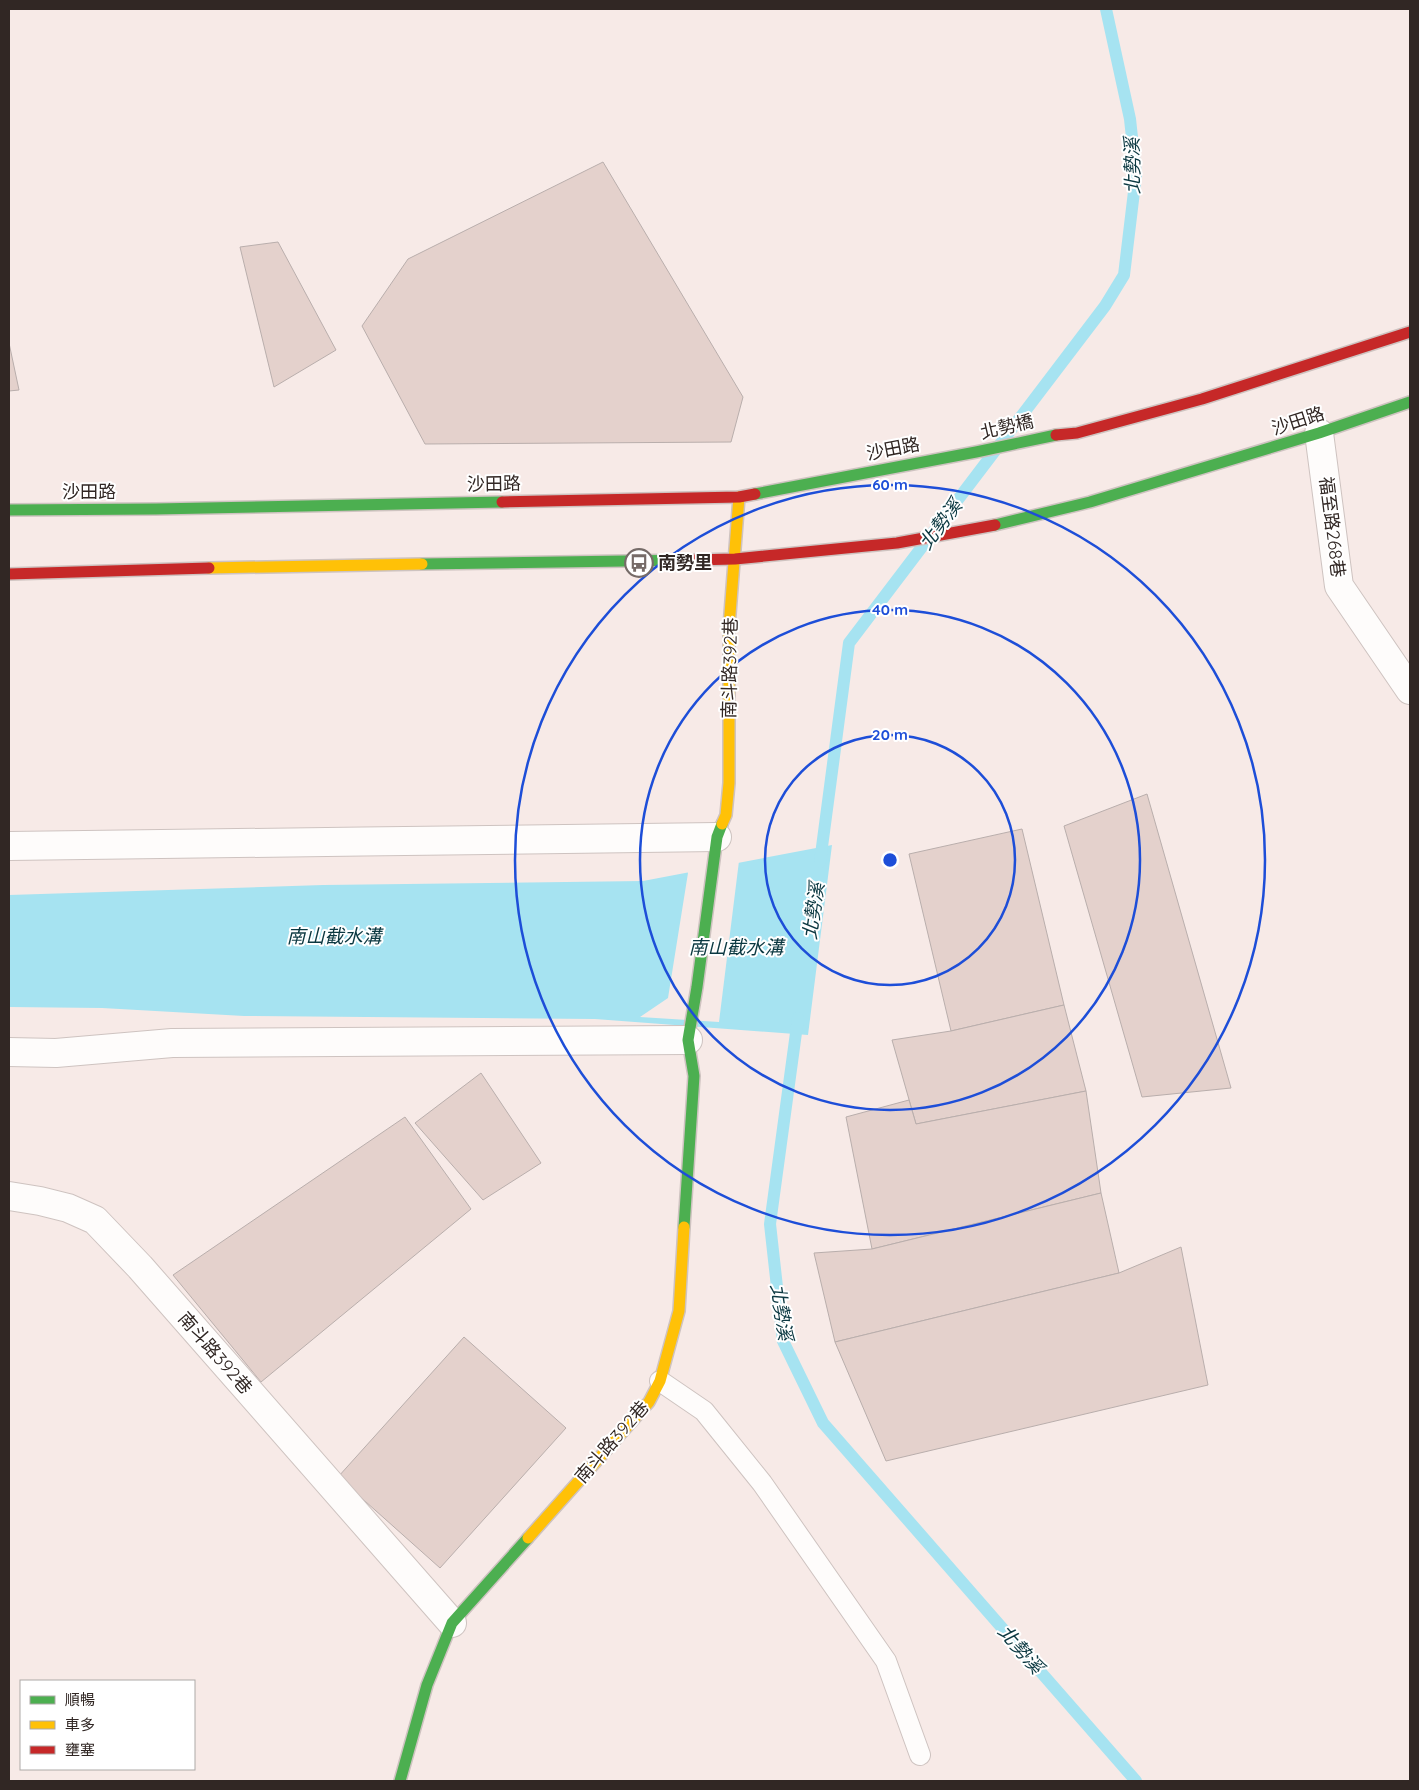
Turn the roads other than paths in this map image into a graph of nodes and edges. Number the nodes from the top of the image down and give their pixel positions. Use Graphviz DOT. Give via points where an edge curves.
graph roads {
  1 [pos="1410,332"];
  2 [pos="1410,402"];
  3 [pos="1320,432"];
  4 [pos="976,452"];
  5 [pos="740,497"];
  6 [pos="9,510"];
  7 [pos="734,559"];
  8 [pos="9,574"];
  9 [pos="1410,690"];
  10 [pos="717,837"];
  11 [pos="9,846"];
  12 [pos="688,1040"];
  13 [pos="9,1052"];
  14 [pos="9,1196"];
  15 [pos="660,1381"];
  16 [pos="452,1623"];
  17 [pos="920,1755"];
  18 [pos="400,1781"];
  1 -- 4 [label="street, 北勢橋" via="1202,399 1077,433 1046,436"];
  2 -- 3 [label="street, 沙田路"];
  3 -- 7 [label="street, 沙田路" via="1090,502 993,525 897,543"];
  3 -- 9 [label="street, 福至路268巷" via="1339,586"];
  4 -- 5 [label="street, 沙田路"];
  5 -- 6 [label="street, 沙田路"];
  5 -- 7 [label="street, 南斗路392巷"];
  7 -- 8 [label="street"];
  7 -- 10 [label="street, 南斗路392巷" via="729,627 729,782 726,815"];
  10 -- 11 [label="street"];
  10 -- 12 [label="street, 南斗路392巷"];
  12 -- 13 [label="street" via="172,1043 56,1053"];
  12 -- 15 [label="street, 南斗路392巷" via="694,1076 679,1311"];
  14 -- 16 [label="street, 南斗路392巷" via="68,1208 95,1220 140,1267"];
  15 -- 16 [label="street, 南斗路392巷" via="649,1402"];
  15 -- 17 [label="lane" via="704,1411 768,1491 886,1661"];
  16 -- 18 [label="street, 南斗路392巷" via="427,1685"];
}
